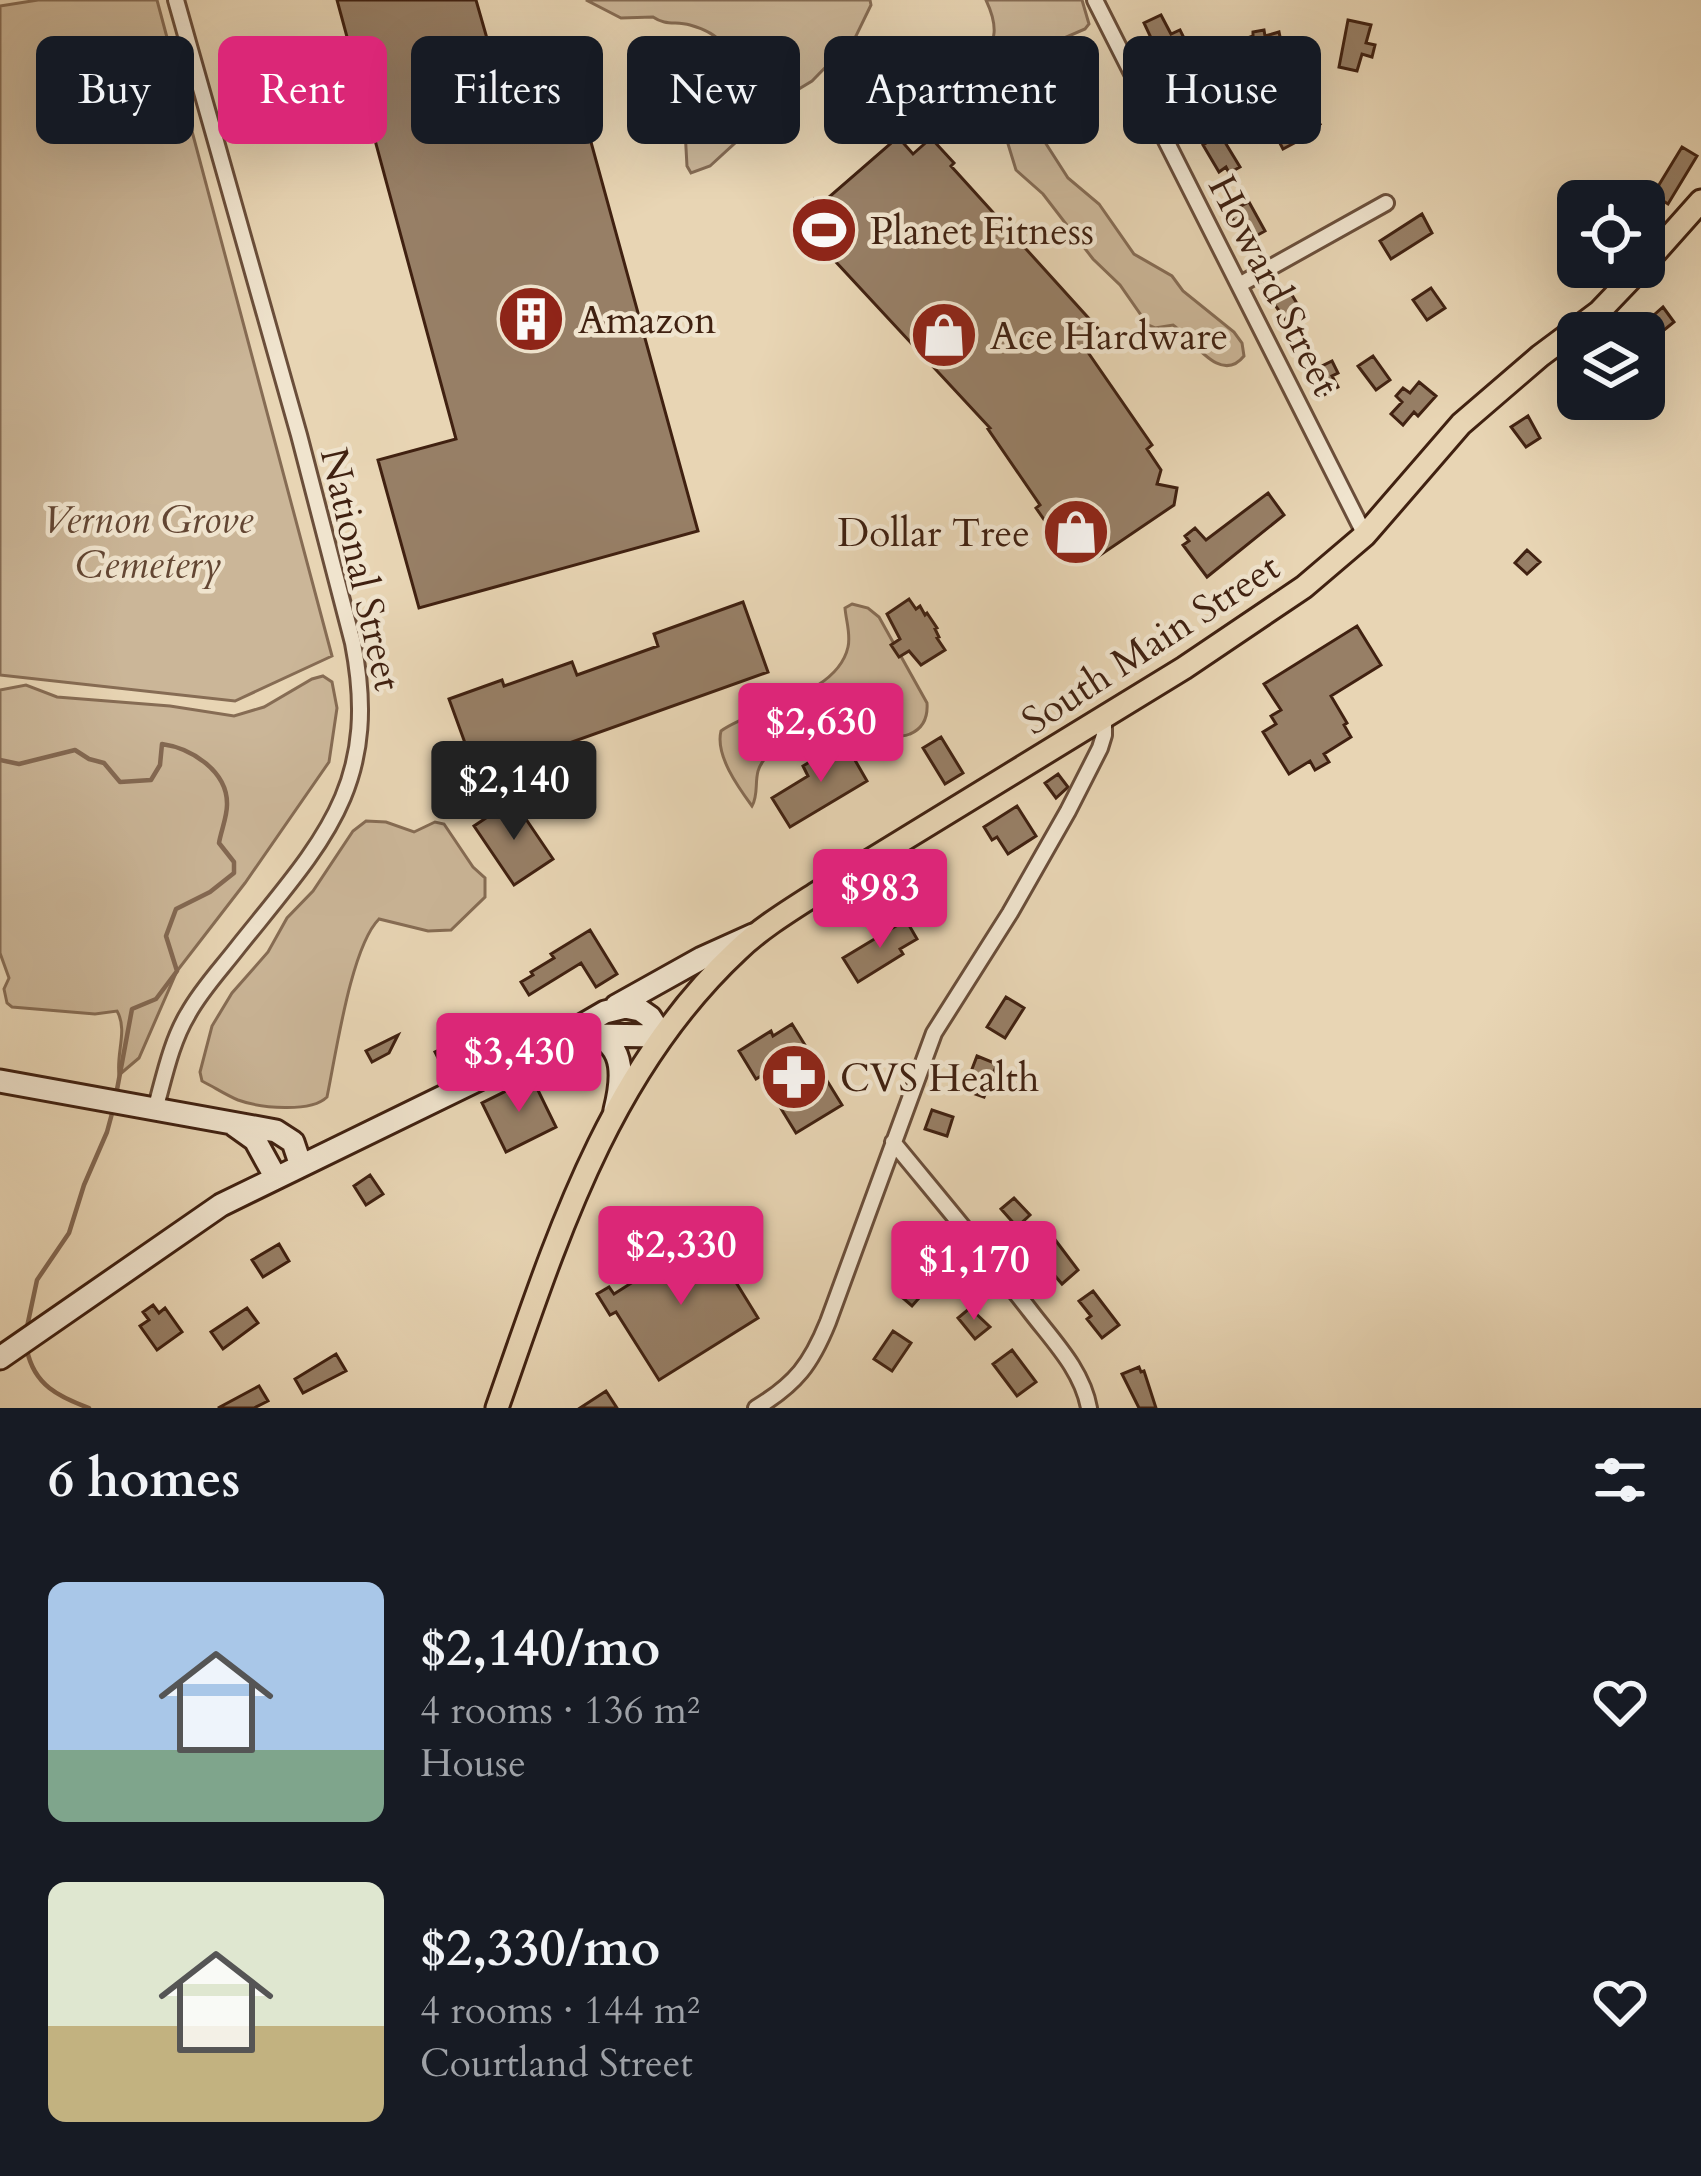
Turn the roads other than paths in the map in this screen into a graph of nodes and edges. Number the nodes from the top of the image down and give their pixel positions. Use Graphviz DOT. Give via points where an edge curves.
graph roads {
  1 [pos="176,0"];
  2 [pos="1095,0"];
  3 [pos="1701,201"];
  4 [pos="1386,202"];
  5 [pos="1665,241"];
  6 [pos="1239,285"];
  7 [pos="1621,288"];
  8 [pos="1365,535"];
  9 [pos="1104,716"];
  10 [pos="759,932"];
  11 [pos="605,1012"];
  12 [pos="594,1035"];
  13 [pos="662,1036"];
  14 [pos="550,1044"];
  15 [pos="0,1082"];
  16 [pos="615,1109"];
  17 [pos="154,1110"];
  18 [pos="234,1125"];
  19 [pos="276,1130"];
  20 [pos="893,1142"];
  21 [pos="336,1149"];
  22 [pos="301,1166"];
  23 [pos="276,1178"];
  24 [pos="7,1354"];
  25 [pos="780,1402"];
  26 [pos="497,1408"];
  27 [pos="756,1408"];
  28 [pos="1089,1408"];
  1 -- 17 [label="street, National Street" via="353,643 362,725 333,821 186,1016"];
  2 -- 6 [label="street, Howard Street"];
  3 -- 5 [label="main road, South Main Street"];
  4 -- 6 [label="street"];
  6 -- 8 [label="street, Howard Street"];
  7 -- 8 [label="main road, South Main Street" via="1461,424"];
  8 -- 9 [label="main road, South Main Street" via="1271,611"];
  9 -- 10 [label="main road, South Main Street"];
  9 -- 20 [label="street" via="1100,748 1063,820 937,1026"];
  10 -- 11 [label="main road"];
  10 -- 13 [label="main road, South Main Street"];
  11 -- 13 [label="main road" via="635,1008"];
  11 -- 14 [label="main road"];
  12 -- 13 [label="main road"];
  12 -- 14 [label="main road"];
  12 -- 16 [label="main road" via="618,1059"];
  13 -- 16 [label="main road, South Main Street"];
  14 -- 21 [label="main road"];
  15 -- 17 [label="main road"];
  16 -- 26 [label="main road, South Main Street"];
  17 -- 18 [label="main road"];
  18 -- 19 [label="main road"];
  18 -- 23 [label="main road" via="255,1140"];
  19 -- 21 [label="main road"];
  19 -- 22 [label="main road" via="293,1142"];
  20 -- 25 [label="street" via="823,1334"];
  20 -- 28 [label="street" via="1072,1365"];
  21 -- 22 [label="main road"];
  22 -- 23 [label="main road"];
  23 -- 24 [label="main road" via="199,1219"];
  25 -- 27 [label="street"];
}
